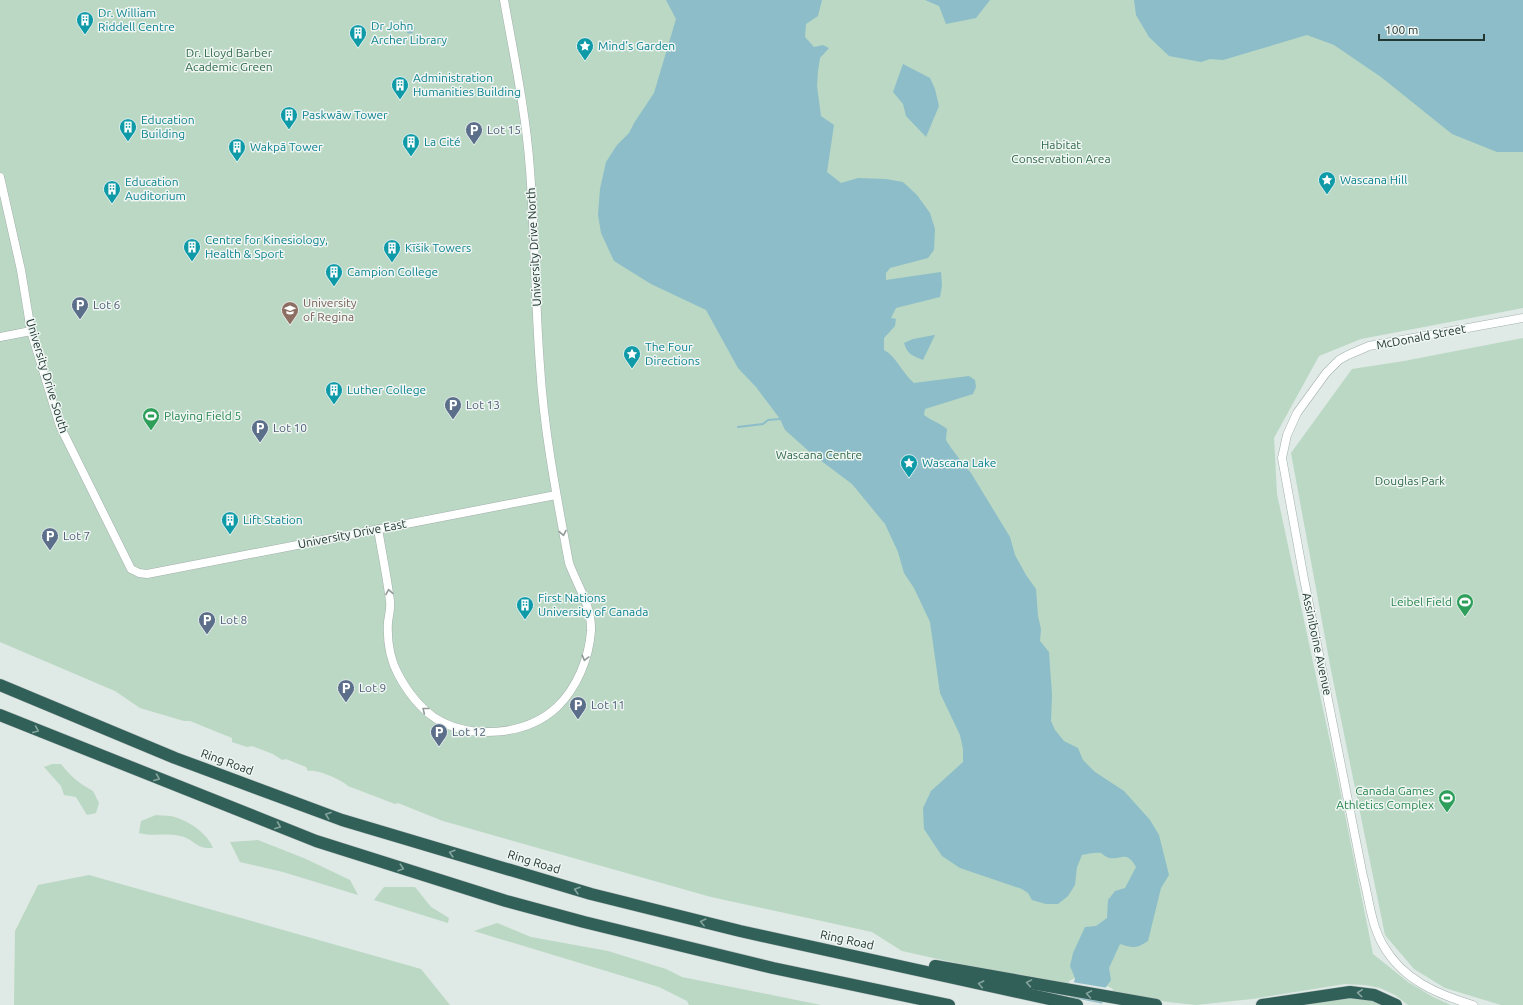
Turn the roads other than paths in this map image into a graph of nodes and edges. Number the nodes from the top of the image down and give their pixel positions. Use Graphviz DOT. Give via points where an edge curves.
graph roads {
  1 [pos="504,0"];
  2 [pos="0,177"];
  3 [pos="1523,318"];
  4 [pos="31,331"];
  5 [pos="0,337"];
  6 [pos="1326,373"];
  7 [pos="556,495"];
  8 [pos="378,529"];
  9 [pos="147,574"];
  10 [pos="0,685"];
  11 [pos="0,715"];
  12 [pos="740,931"];
  13 [pos="949,1005"];
  14 [pos="1078,1005"];
  15 [pos="1156,1005"];
  16 [pos="1262,1005"];
  17 [pos="1396,1005"];
  18 [pos="1473,1005"];
  1 -- 7 [label="street, University Drive North" via="530,169 540,367"];
  2 -- 4 [label="street, University Drive South" via="21,270"];
  3 -- 6 [label="street, McDonald Street" via="1370,346 1339,360"];
  4 -- 5 [label="street"];
  4 -- 9 [label="street, University Drive South" via="60,426 131,569"];
  6 -- 18 [label="street, Assiniboine Avenue" via="1298,413 1287,435 1282,458 1304,579 1375,925 1382,944 1412,979 1443,996"];
  7 -- 8 [label="street, University Drive East"];
  7 -- 8 [label="street, University Drive North, one-way" via="569,563 584,596 591,631 582,670 572,689 557,707 544,717 514,729 480,732 452,726 435,718 409,693 397,673 390,653 388,624 391,602"];
  8 -- 9 [label="street, University Drive East"];
  12 -- 10 [label="highway, Ring Road, one-way" via="591,894 342,820 175,758"];
  11 -- 13 [label="highway, one-way" via="316,841 506,901 773,968"];
  14 -- 12 [label="highway, Ring Road, one-way"];
  15 -- 12 [label="highway, one-way"];
  17 -- 16 [label="highway, one-way" via="1374,995 1350,992"];
}
